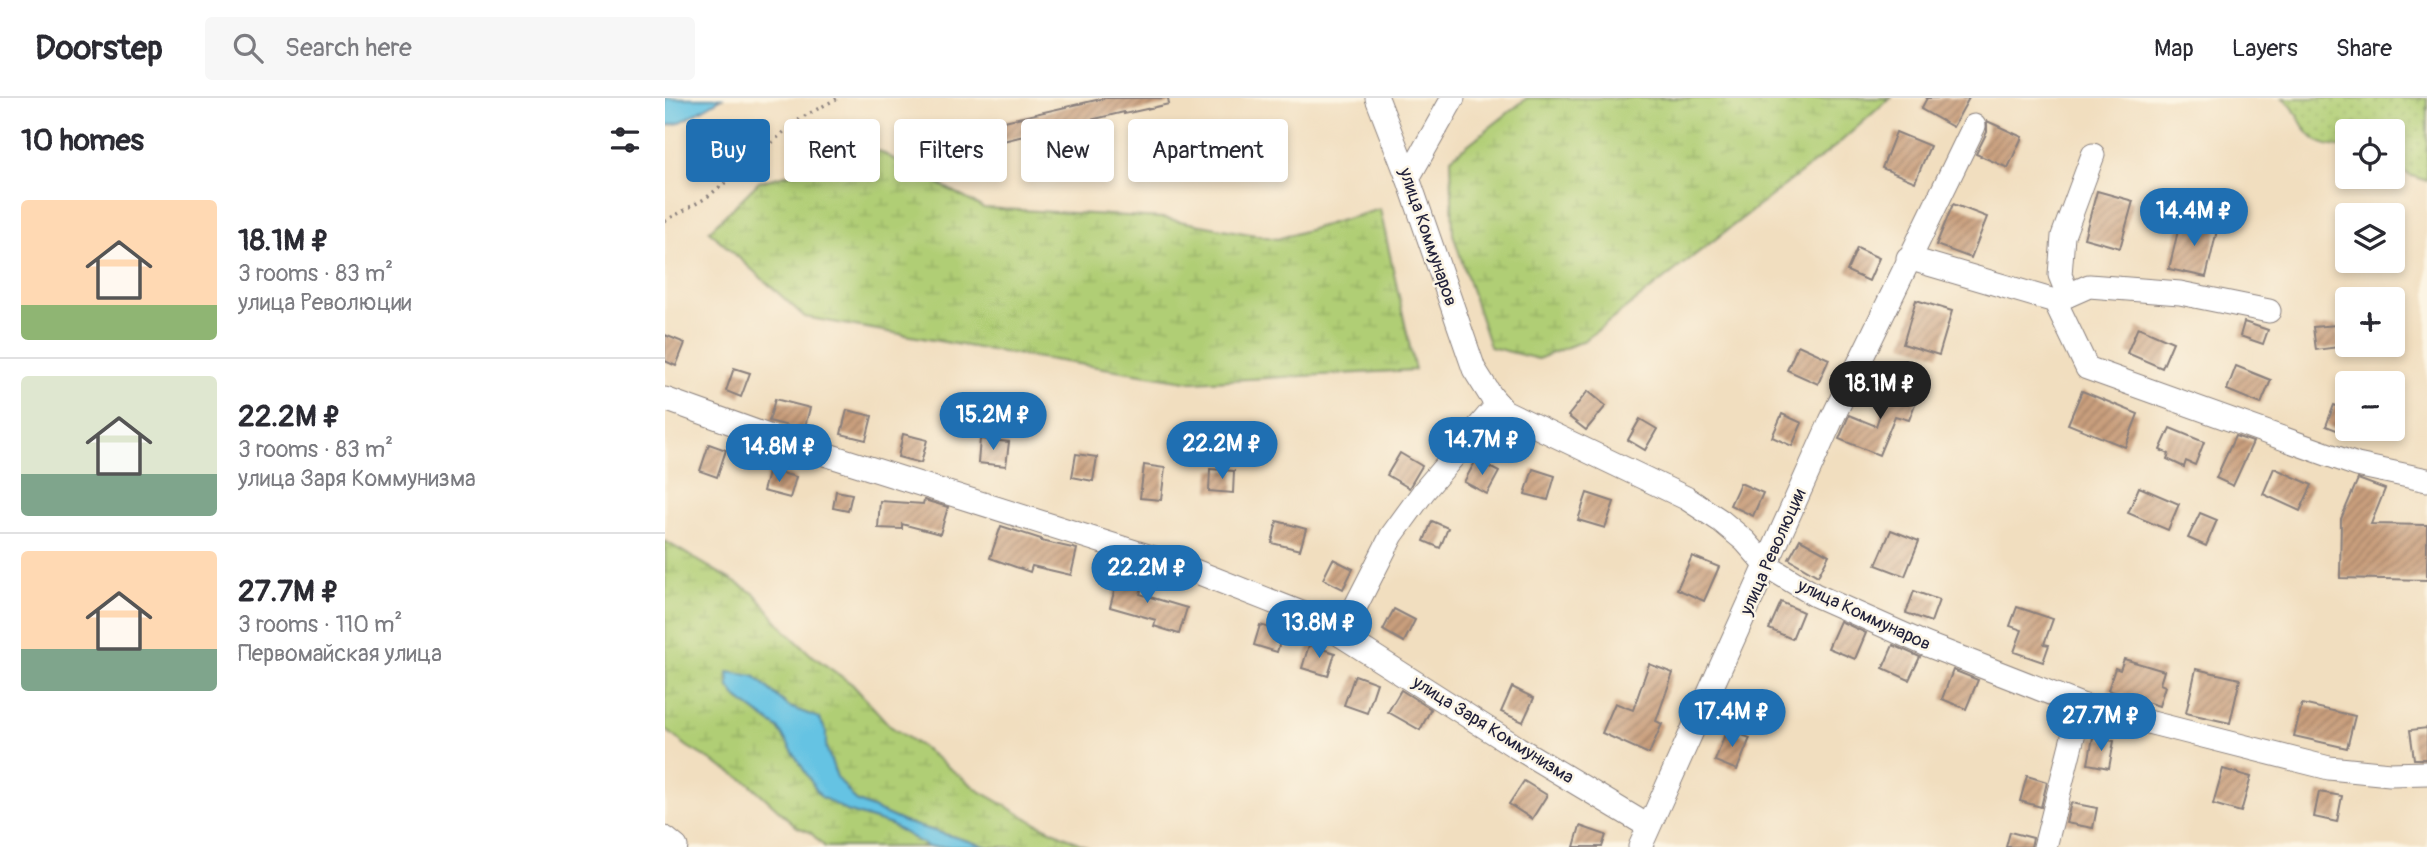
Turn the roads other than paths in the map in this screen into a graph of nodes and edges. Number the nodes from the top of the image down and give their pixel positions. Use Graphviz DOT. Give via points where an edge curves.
graph roads {
  1 [pos="1377,98"];
  2 [pos="1453,98"];
  3 [pos="1974,126"];
  4 [pos="2093,155"];
  5 [pos="1408,178"];
  6 [pos="1908,258"];
  7 [pos="2061,298"];
  8 [pos="2269,311"];
  9 [pos="665,399"];
  10 [pos="1498,404"];
  11 [pos="2427,480"];
  12 [pos="1767,566"];
  13 [pos="1341,635"];
  14 [pos="2081,705"];
  15 [pos="2427,773"];
  16 [pos="1644,837"];
  17 [pos="665,838"];
  18 [pos="675,847"];
  19 [pos="2045,847"];
  1 -- 5 [label="street, улица Коммунаров"];
  2 -- 5 [label="street"];
  3 -- 6 [label="street, улица Революции"];
  4 -- 7 [label="street" via="2063,236"];
  5 -- 10 [label="street, улица Коммунаров" via="1474,369"];
  6 -- 7 [label="street"];
  6 -- 12 [label="street, улица Революции"];
  7 -- 8 [label="street" via="2089,286 2181,293"];
  7 -- 11 [label="street" via="2087,368 2357,465"];
  9 -- 13 [label="street, улица Заря Коммунизма" via="1192,570 1314,618"];
  10 -- 12 [label="street, улица Коммунаров" via="1517,419 1686,498 1745,541"];
  10 -- 13 [label="street" via="1392,535"];
  12 -- 14 [label="street, улица Коммунаров" via="1815,595 1925,644"];
  12 -- 16 [label="street, улица Революции"];
  13 -- 16 [label="street, улица Заря Коммунизма" via="1518,748"];
  14 -- 15 [label="street, улица Коммунаров" via="2329,768"];
  14 -- 19 [label="street"];
  17 -- 18 [label="street"];
}
